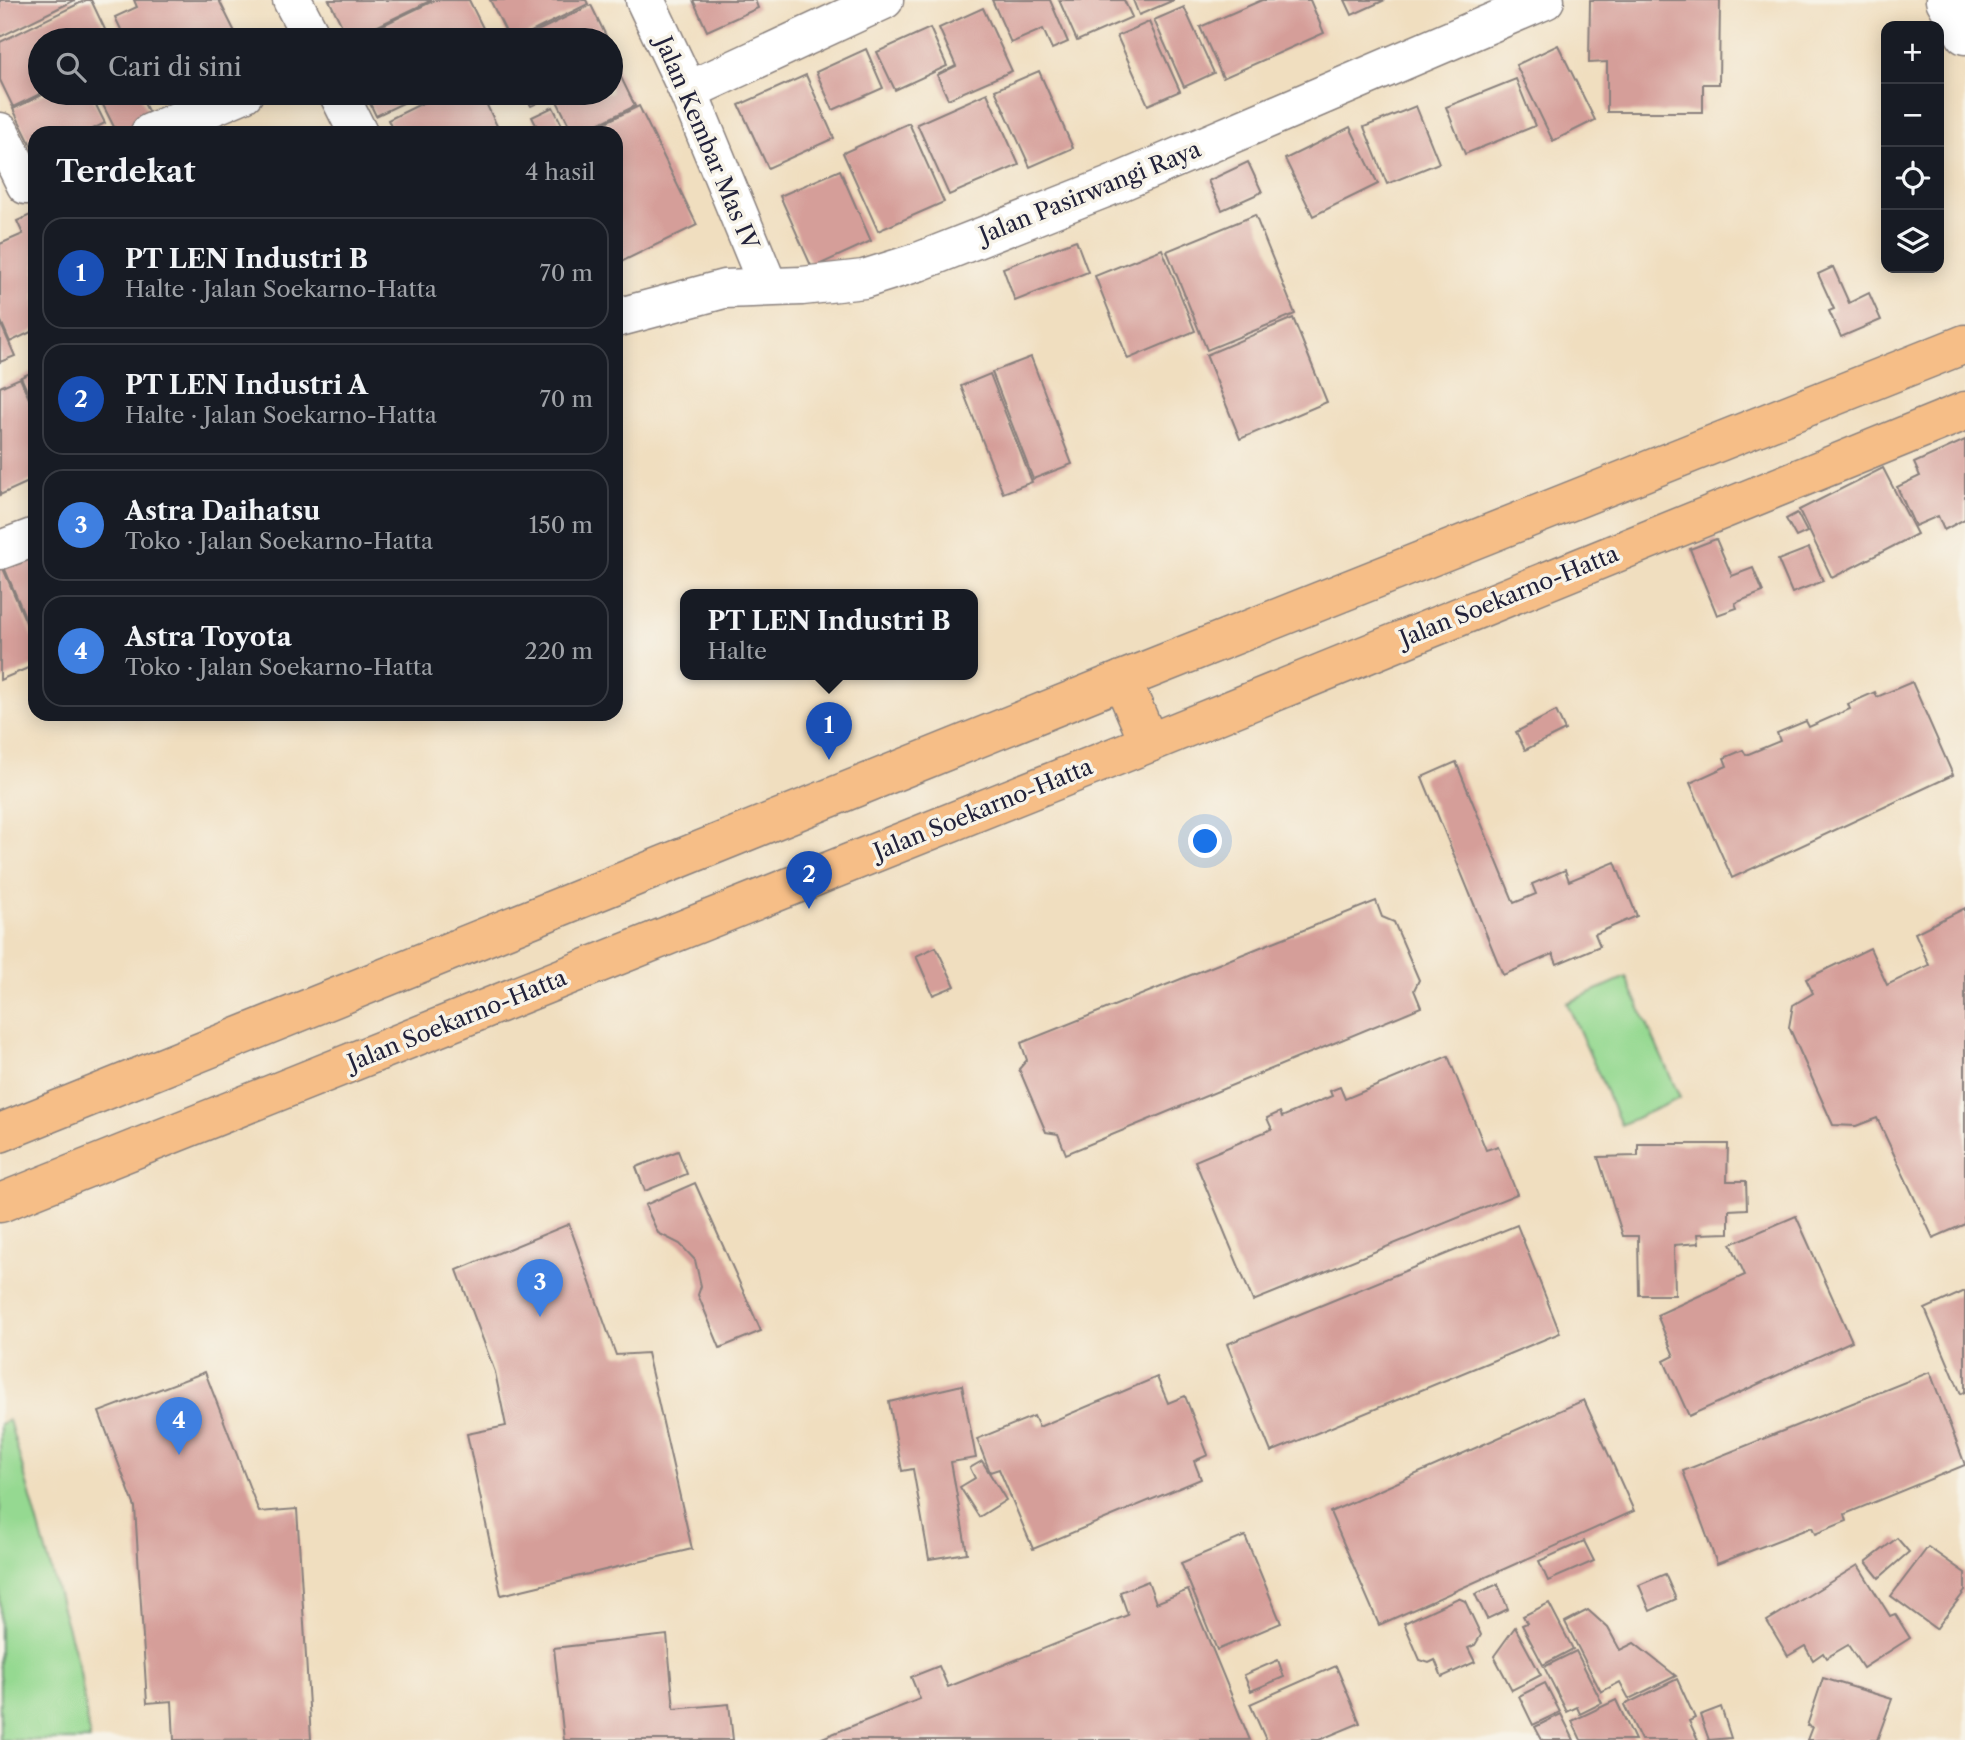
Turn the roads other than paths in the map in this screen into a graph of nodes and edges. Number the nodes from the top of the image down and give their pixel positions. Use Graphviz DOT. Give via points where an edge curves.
graph roads {
  1 [pos="292,0"];
  2 [pos="645,0"];
  3 [pos="884,0"];
  4 [pos="1544,0"];
  5 [pos="1945,0"];
  6 [pos="307,28"];
  7 [pos="1965,35"];
  8 [pos="688,91"];
  9 [pos="216,105"];
  10 [pos="344,105"];
  11 [pos="166,126"];
  12 [pos="354,126"];
  13 [pos="0,132"];
  14 [pos="20,188"];
  15 [pos="768,286"];
  16 [pos="623,316"];
  17 [pos="1965,344"];
  18 [pos="1965,411"];
  19 [pos="28,540"];
  20 [pos="0,550"];
  21 [pos="1122,680"];
  22 [pos="1149,743"];
  23 [pos="0,1133"];
  24 [pos="0,1203"];
  1 -- 6 [label="street"];
  2 -- 8 [label="street, Jalan Kembar Mas IV"];
  3 -- 8 [label="street"];
  4 -- 15 [label="street, Jalan Pasirwangi Raya" via="1108,187 918,262 864,279"];
  5 -- 7 [label="street"];
  8 -- 15 [label="street, Jalan Kembar Mas IV"];
  9 -- 11 [label="street"];
  10 -- 12 [label="street"];
  13 -- 14 [label="street"];
  15 -- 16 [label="street, Jalan Pasirwangi Raya" via="724,289"];
  17 -- 21 [label="highway"];
  18 -- 22 [label="highway, Jalan Soekarno-Hatta"];
  19 -- 20 [label="street"];
  21 -- 22 [label="highway"];
  21 -- 23 [label="highway"];
  22 -- 24 [label="highway, Jalan Soekarno-Hatta"];
}
